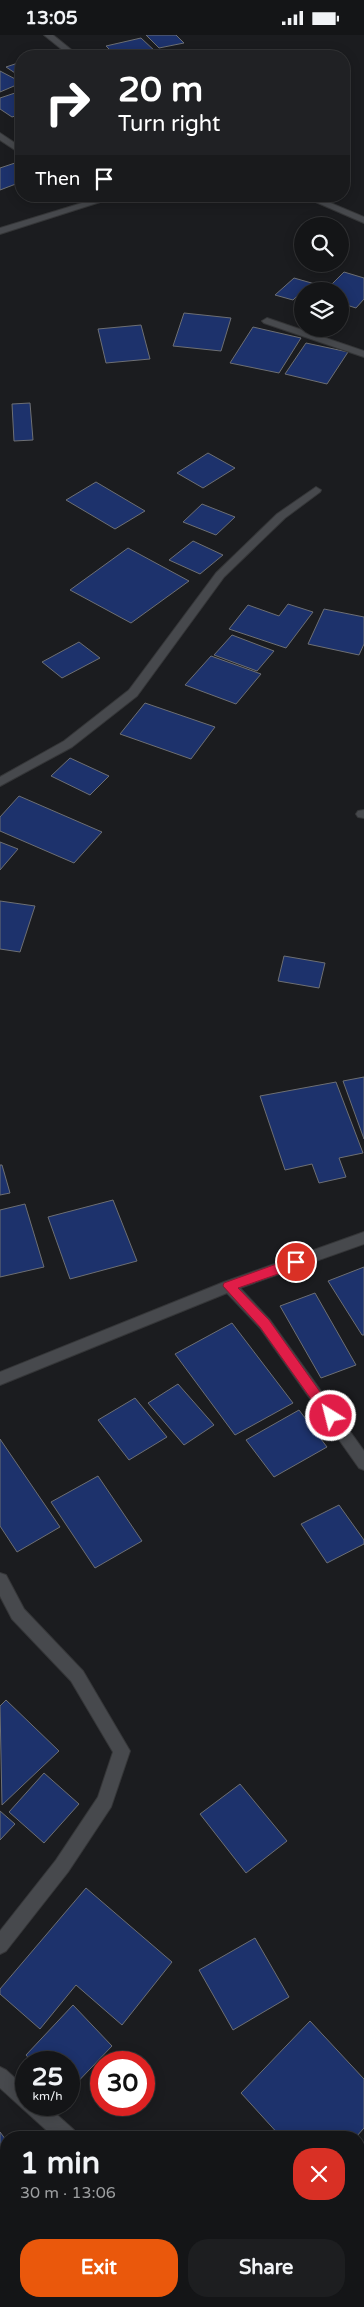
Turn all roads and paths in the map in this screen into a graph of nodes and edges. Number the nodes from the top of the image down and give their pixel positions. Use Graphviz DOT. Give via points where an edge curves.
graph roads {
  1 [pos="48,35"];
  2 [pos="67,50"];
  3 [pos="0,137"];
  4 [pos="15,147"];
  5 [pos="97,202"];
  6 [pos="320,202"];
  7 [pos="364,220"];
  8 [pos="0,231"];
  9 [pos="267,321"];
  10 [pos="364,354"];
  11 [pos="316,490"];
  12 [pos="0,782"];
  13 [pos="364,1238"];
  14 [pos="229,1286"];
  15 [pos="0,1379"];
  16 [pos="364,1463"];
  17 [pos="0,1580"];
  18 [pos="0,1945"];
  19 [pos="0,2075"];
  20 [pos="15,2089"];
  21 [pos="44,2116"];
  22 [pos="60,2131"];
  1 -- 2 [label="street"];
  3 -- 4 [label="street"];
  5 -- 8 [label="street"];
  6 -- 7 [label="street"];
  9 -- 10 [label="street"];
  11 -- 12 [label="street" via="281,516 220,575 133,693 68,744"];
  13 -- 14 [label="street"];
  14 -- 15 [label="street"];
  14 -- 16 [label="street" via="265,1324"];
  17 -- 18 [label="street" via="18,1614 77,1676 122,1751 105,1801 62,1866"];
  19 -- 20 [label="street"];
  21 -- 22 [label="street"];
}
